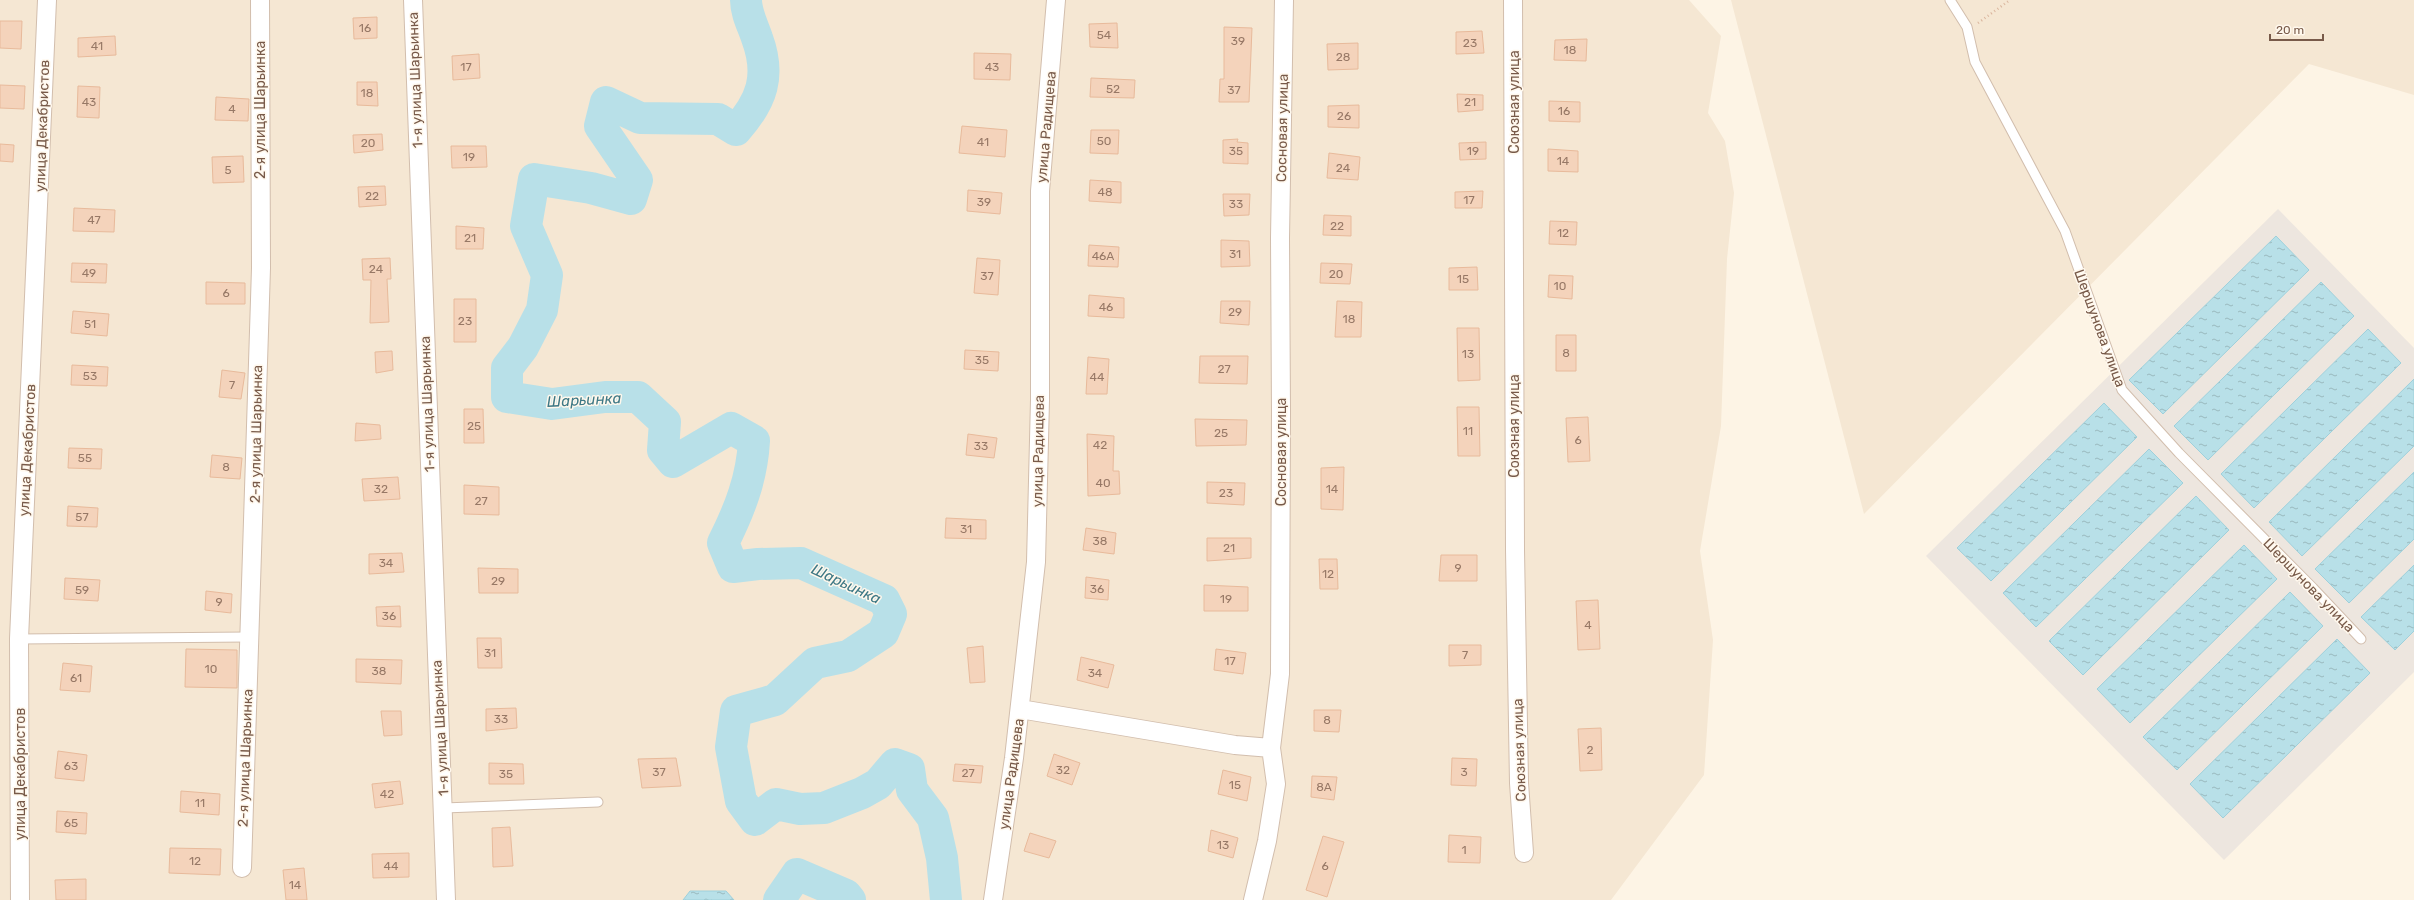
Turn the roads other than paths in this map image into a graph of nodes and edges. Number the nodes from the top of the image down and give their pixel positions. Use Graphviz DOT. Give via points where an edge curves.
graph roads {
  1 [pos="47,0"];
  2 [pos="260,0"];
  3 [pos="413,0"];
  4 [pos="1056,0"];
  5 [pos="1284,0"];
  6 [pos="1513,0"];
  7 [pos="1950,0"];
  8 [pos="248,637"];
  9 [pos="19,639"];
  10 [pos="2361,639"];
  11 [pos="1020,709"];
  12 [pos="1271,748"];
  13 [pos="598,802"];
  14 [pos="444,808"];
  15 [pos="1524,853"];
  16 [pos="242,868"];
  17 [pos="20,900"];
  18 [pos="446,900"];
  19 [pos="993,900"];
  20 [pos="1253,900"];
  1 -- 9 [label="street, улица Декабристов"];
  2 -- 8 [label="street, 2-я улица Шарьинка" via="261,268"];
  3 -- 14 [label="street, 1-я улица Шарьинка"];
  4 -- 11 [label="street, улица Радищева" via="1040,191 1040,392 1036,562"];
  5 -- 12 [label="street, Сосновая улица" via="1280,238 1280,674"];
  6 -- 15 [label="street, Союзная улица" via="1515,550 1519,783"];
  7 -- 10 [label="lane, Шершунова улица" via="1967,27 1975,62 2065,231 2122,390 2179,453"];
  8 -- 9 [label="lane"];
  8 -- 16 [label="street, 2-я улица Шарьинка"];
  9 -- 17 [label="street, улица Декабристов"];
  11 -- 12 [label="street" via="1227,744"];
  11 -- 19 [label="street, улица Радищева"];
  12 -- 20 [label="street, Сосновая улица" via="1276,784 1267,841"];
  13 -- 14 [label="lane, 1-я улица Шарьинка"];
  14 -- 18 [label="street, 1-я улица Шарьинка"];
}
